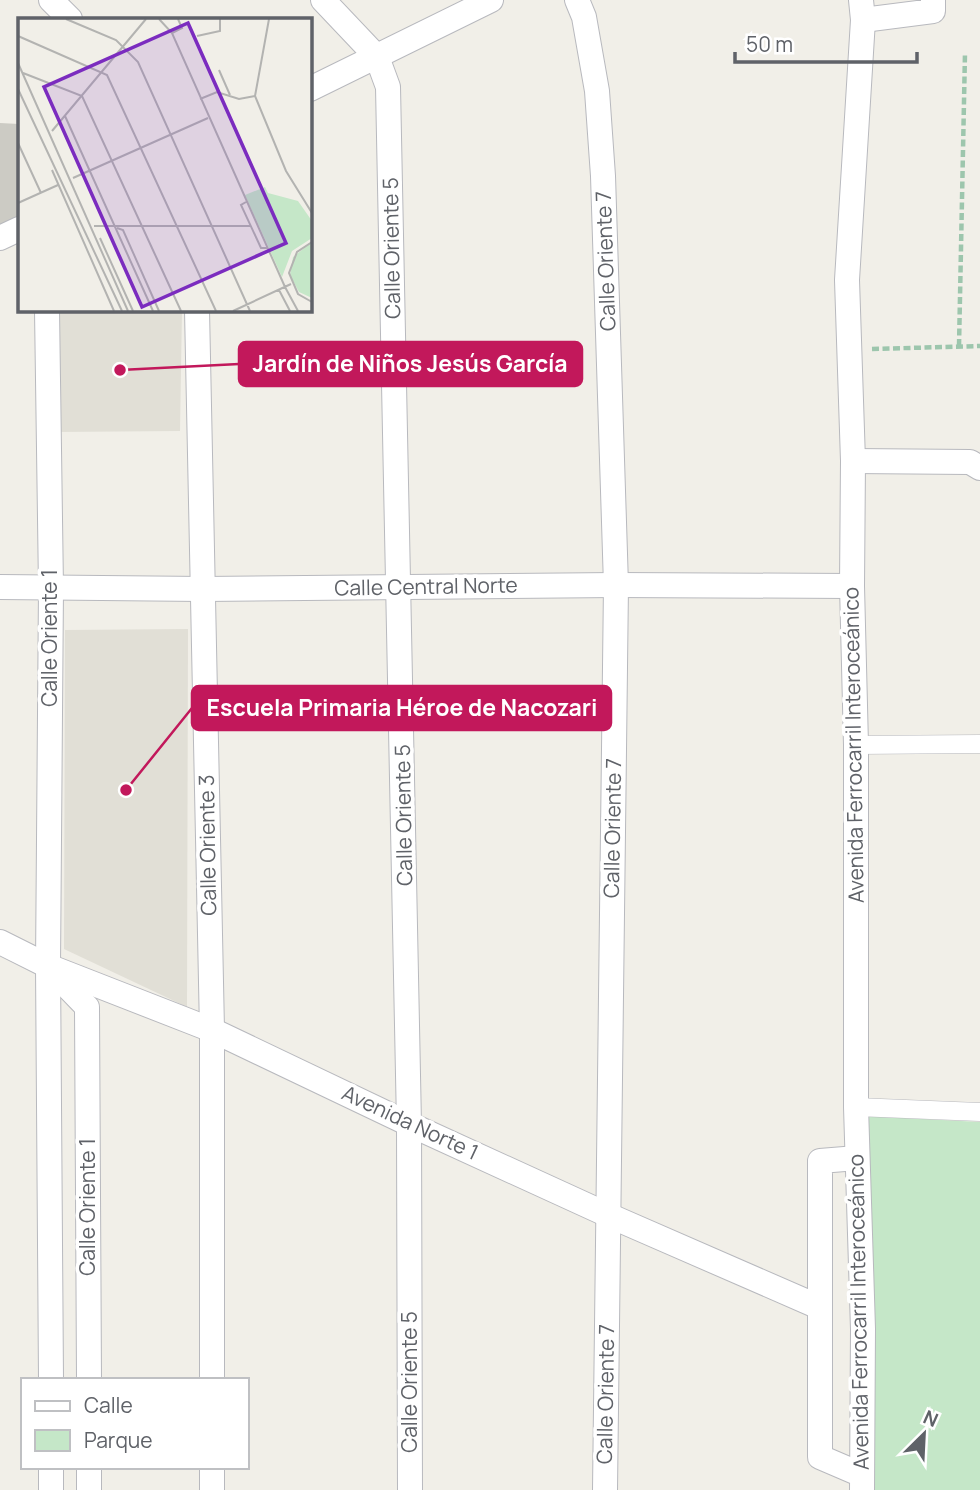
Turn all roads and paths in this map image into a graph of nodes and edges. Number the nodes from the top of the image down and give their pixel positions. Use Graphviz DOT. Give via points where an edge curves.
graph roads {
  1 [pos="51,0"];
  2 [pos="323,0"];
  3 [pos="491,0"];
  4 [pos="577,0"];
  5 [pos="933,5"];
  6 [pos="862,10"];
  7 [pos="69,18"];
  8 [pos="965,53"];
  9 [pos="377,57"];
  10 [pos="312,88"];
  11 [pos="18,229"];
  12 [pos="0,238"];
  13 [pos="47,312"];
  14 [pos="197,312"];
  15 [pos="959,346"];
  16 [pos="980,346"];
  17 [pos="850,349"];
  18 [pos="853,461"];
  19 [pos="980,468"];
  20 [pos="616,585"];
  21 [pos="852,586"];
  22 [pos="0,587"];
  23 [pos="400,587"];
  24 [pos="51,588"];
  25 [pos="203,589"];
  26 [pos="980,744"];
  27 [pos="856,745"];
  28 [pos="0,942"];
  29 [pos="48,966"];
  30 [pos="212,1030"];
  31 [pos="856,1107"];
  32 [pos="980,1112"];
  33 [pos="409,1124"];
  34 [pos="857,1158"];
  35 [pos="608,1215"];
  36 [pos="819,1307"];
  37 [pos="51,1378"];
  38 [pos="89,1378"];
  39 [pos="212,1378"];
  40 [pos="51,1469"];
  41 [pos="89,1469"];
  42 [pos="212,1469"];
  43 [pos="862,1483"];
  44 [pos="51,1490"];
  45 [pos="89,1490"];
  46 [pos="212,1490"];
  47 [pos="410,1490"];
  48 [pos="605,1490"];
  1 -- 7 [label="street"];
  2 -- 9 [label="street"];
  3 -- 9 [label="street"];
  4 -- 20 [label="street, Calle Oriente 7" via="597,91 603,176"];
  5 -- 6 [label="street"];
  6 -- 17 [label="street, Avenida Ferrocarril Interoceánico" via="847,280"];
  8 -- 15 [label="path"];
  9 -- 10 [label="street"];
  9 -- 23 [label="street, Calle Oriente 5" via="388,87"];
  11 -- 12 [label="street"];
  13 -- 24 [label="street, Calle Oriente 1"];
  14 -- 25 [label="street, Calle Oriente 3"];
  15 -- 16 [label="path"];
  15 -- 17 [label="path"];
  17 -- 18 [label="street, Avenida Ferrocarril Interoceánico"];
  18 -- 19 [label="street" via="970,462"];
  18 -- 21 [label="street, Avenida Ferrocarril Interoceánico"];
  20 -- 21 [label="street, Calle Central Norte"];
  20 -- 23 [label="street, Calle Central Norte"];
  20 -- 35 [label="street, Calle Oriente 7"];
  21 -- 27 [label="street, Avenida Ferrocarril Interoceánico"];
  22 -- 24 [label="street, Calle Central Norte"];
  23 -- 25 [label="street, Calle Central Norte"];
  23 -- 33 [label="street, Calle Oriente 5"];
  24 -- 25 [label="street, Calle Central Norte"];
  24 -- 29 [label="street, Calle Oriente 1"];
  25 -- 30 [label="street, Calle Oriente 3"];
  26 -- 27 [label="street"];
  27 -- 31 [label="street, Avenida Ferrocarril Interoceánico"];
  28 -- 29 [label="street, Avenida Norte 1"];
  29 -- 30 [label="street, Avenida Norte 1"];
  29 -- 37 [label="street, Calle Oriente 1"];
  29 -- 38 [label="street, Calle Oriente 1" via="87,1007"];
  30 -- 33 [label="street, Avenida Norte 1"];
  30 -- 39 [label="street, Calle Oriente 3"];
  31 -- 32 [label="street"];
  31 -- 34 [label="street, Avenida Ferrocarril Interoceánico"];
  33 -- 35 [label="street, Avenida Norte 1"];
  33 -- 47 [label="street, Calle Oriente 5"];
  34 -- 36 [label="street" via="820,1161"];
  34 -- 43 [label="street, Avenida Ferrocarril Interoceánico"];
  35 -- 36 [label="street, Avenida Norte 1"];
  35 -- 48 [label="street, Calle Oriente 7"];
  36 -- 43 [label="street" via="820,1457"];
  40 -- 44 [label="street"];
  41 -- 45 [label="street"];
  42 -- 46 [label="street"];
}
